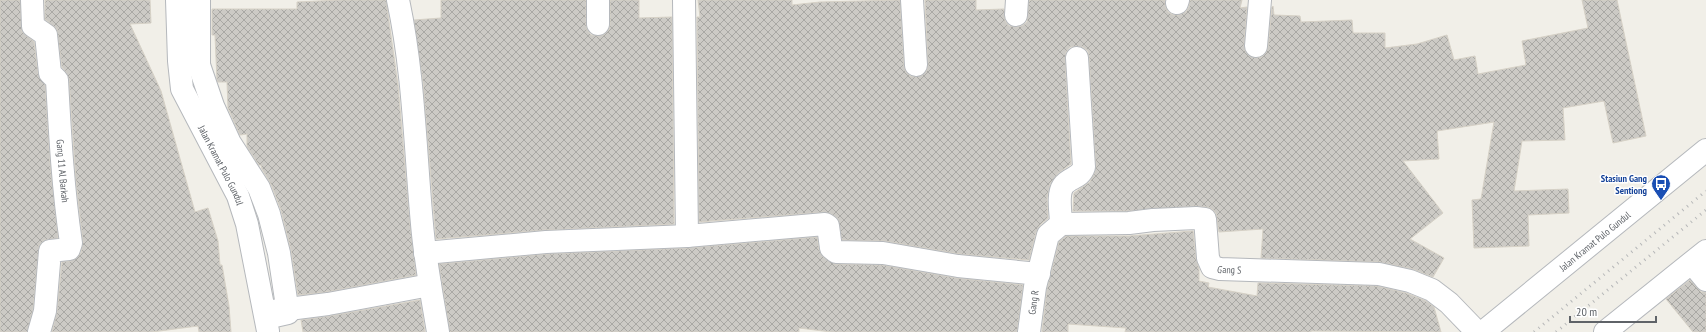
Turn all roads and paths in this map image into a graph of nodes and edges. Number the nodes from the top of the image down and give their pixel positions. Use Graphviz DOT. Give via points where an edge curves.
graph roads {
  1 [pos="32,0"];
  2 [pos="177,0"];
  3 [pos="199,0"];
  4 [pos="398,0"];
  5 [pos="598,0"];
  6 [pos="684,0"];
  7 [pos="912,0"];
  8 [pos="1260,0"];
  9 [pos="598,24"];
  10 [pos="1256,46"];
  11 [pos="1077,58"];
  12 [pos="916,65"];
  13 [pos="216,135"];
  14 [pos="1706,150"];
  15 [pos="1061,224"];
  16 [pos="687,236"];
  17 [pos="425,253"];
  18 [pos="1699,257"];
  19 [pos="1039,274"];
  20 [pos="1706,280"];
  21 [pos="430,285"];
  22 [pos="274,315"];
  23 [pos="39,332"];
  24 [pos="438,332"];
  25 [pos="1029,332"];
  26 [pos="1477,332"];
  27 [pos="1483,332"];
  28 [pos="1605,332"];
  1 -- 23 [label="street, Gang 11 Al Barkah" via="33,26 46,35 50,72 57,80 71,243 70,249 50,251 45,312"];
  2 -- 13 [label="street, Jalan Kramat Pulo Gundul" via="182,89"];
  3 -- 13 [label="street" via="199,65 213,106"];
  4 -- 17 [label="street" via="410,69"];
  5 -- 9 [label="street"];
  6 -- 16 [label="street"];
  7 -- 12 [label="street"];
  8 -- 10 [label="street"];
  11 -- 15 [label="street" via="1084,167 1082,173 1064,185 1060,194"];
  13 -- 22 [label="street, Jalan Kramat Pulo Gundul" via="238,196"];
  14 -- 27 [label="street, Jalan Kramat Pulo Gundul"];
  15 -- 19 [label="street" via="1048,235"];
  15 -- 26 [label="street, Gang S" via="1205,219 1208,258 1212,267 1379,274 1410,281 1432,290 1449,303"];
  16 -- 17 [label="street" via="546,242"];
  16 -- 19 [label="street" via="825,224 830,229 831,248 836,252 883,253 958,266"];
  17 -- 21 [label="street"];
  18 -- 20 [label="street"];
  18 -- 28 [label="street"];
  19 -- 25 [label="street, Gang R" via="1034,287"];
  21 -- 22 [label="street"];
  21 -- 24 [label="street"];
}
